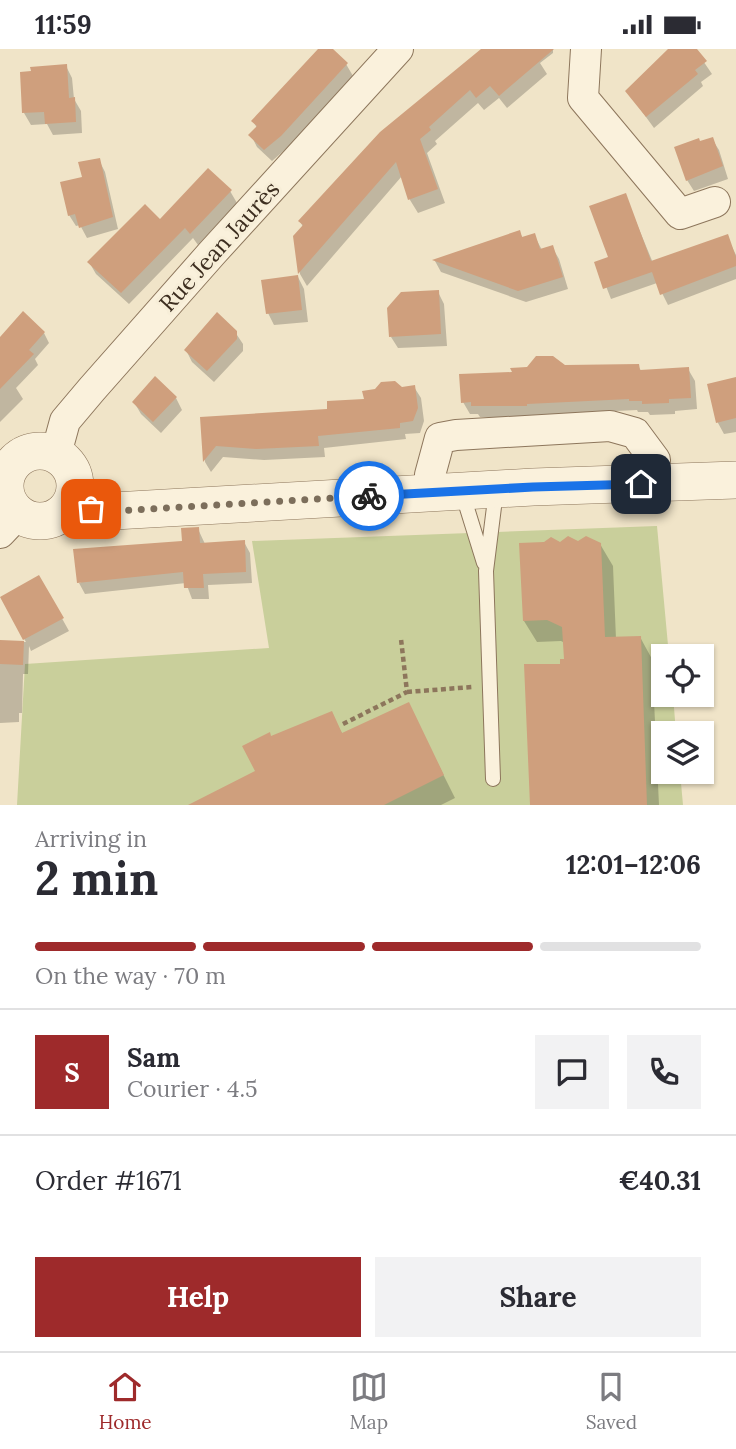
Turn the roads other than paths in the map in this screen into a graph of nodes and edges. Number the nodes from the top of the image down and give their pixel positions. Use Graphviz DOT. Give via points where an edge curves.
graph roads {
  1 [pos="398,49"];
  2 [pos="586,49"];
  3 [pos="715,202"];
  4 [pos="56,454"];
  5 [pos="736,459"];
  6 [pos="736,479"];
  7 [pos="463,485"];
  8 [pos="72,496"];
  9 [pos="6,505"];
  10 [pos="486,571"];
  11 [pos="493,779"];
  1 -- 4 [label="street, Rue Jean Jaurès" via="92,389 65,421"];
  2 -- 3 [label="street" via="583,98 680,214"];
  4 -- 8 [label="street" via="69,466"];
  4 -- 9 [label="street" via="39,450 12,463"];
  5 -- 7 [label="street" via="655,460"];
  6 -- 7 [label="street"];
  7 -- 8 [label="street" via="114,511"];
  7 -- 10 [label="lane"];
  7 -- 10 [label="lane"];
  8 -- 9 [label="street" via="57,517 41,521"];
  10 -- 11 [label="lane"];
}
